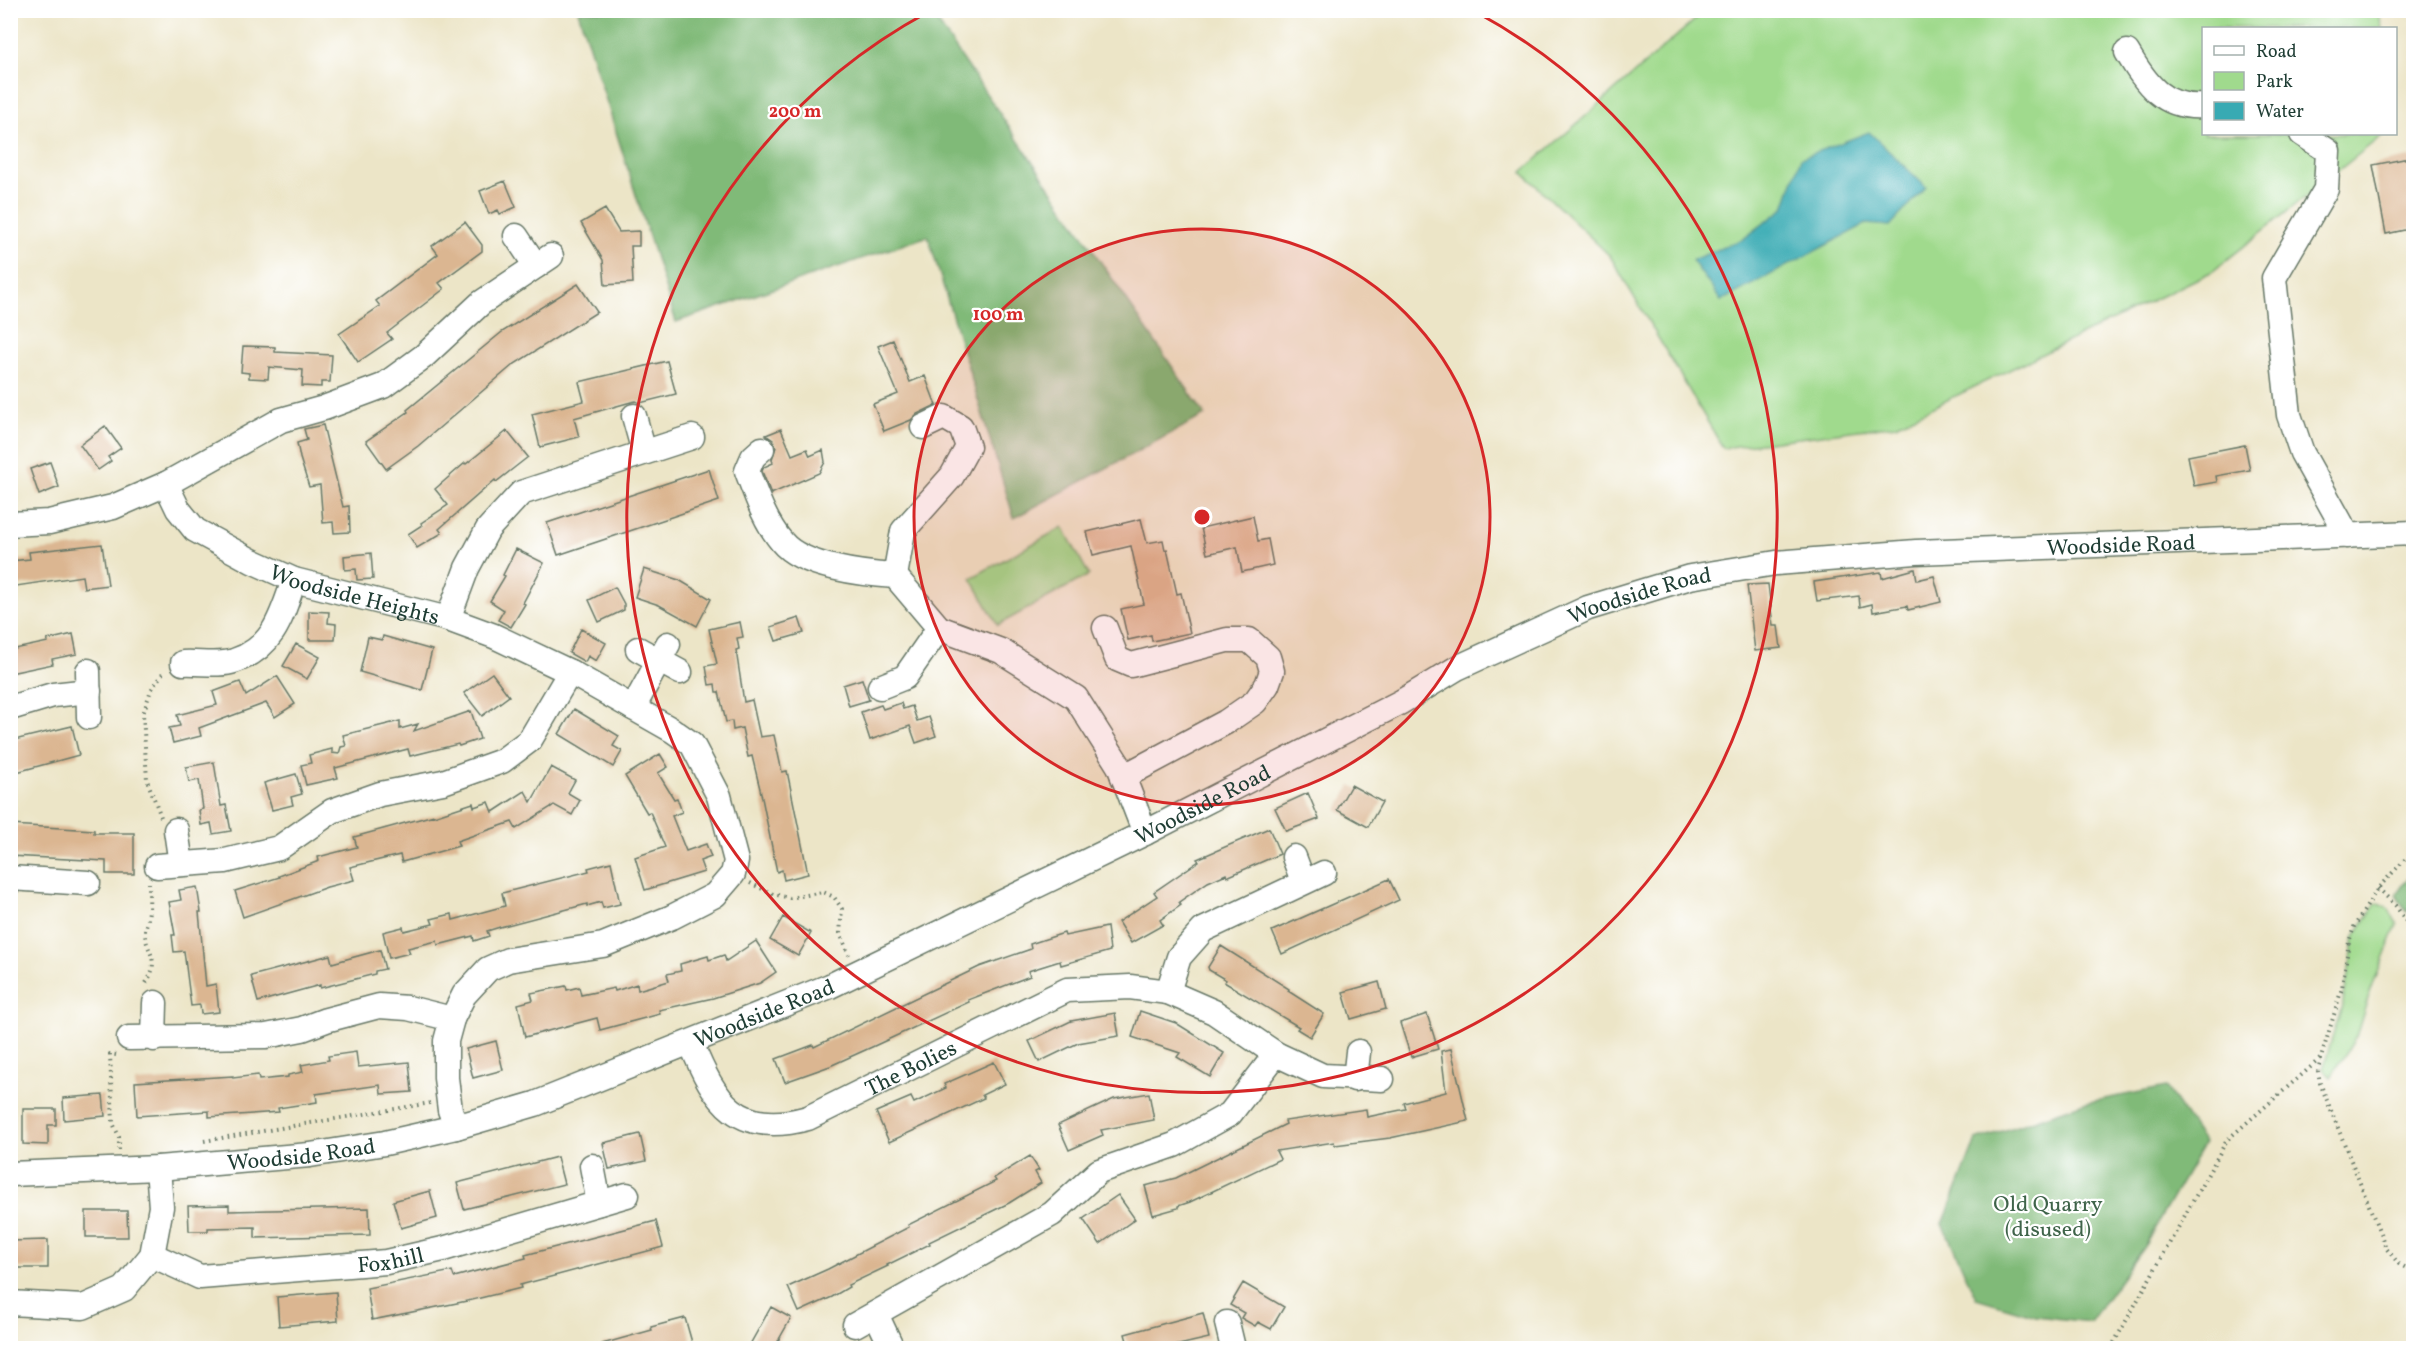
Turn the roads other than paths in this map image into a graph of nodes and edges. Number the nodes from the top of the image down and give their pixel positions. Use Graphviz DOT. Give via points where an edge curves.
graph roads {
  1 [pos="2127,52"];
  2 [pos="2202,106"];
  3 [pos="2304,135"];
  4 [pos="516,236"];
  5 [pos="634,416"];
  6 [pos="923,427"];
  7 [pos="692,437"];
  8 [pos="762,449"];
  9 [pos="644,452"];
  10 [pos="166,484"];
  11 [pos="10,524"];
  12 [pos="2414,533"];
  13 [pos="2348,536"];
  14 [pos="895,576"];
  15 [pos="294,580"];
  16 [pos="448,619"];
  17 [pos="939,628"];
  18 [pos="1106,628"];
  19 [pos="661,656"];
  20 [pos="191,669"];
  21 [pos="570,672"];
  22 [pos="880,687"];
  23 [pos="10,708"];
  24 [pos="633,708"];
  25 [pos="89,717"];
  26 [pos="1123,777"];
  27 [pos="176,830"];
  28 [pos="1145,833"];
  29 [pos="1294,857"];
  30 [pos="181,864"];
  31 [pos="157,866"];
  32 [pos="10,878"];
  33 [pos="88,883"];
  34 [pos="1168,992"];
  35 [pos="155,1003"];
  36 [pos="452,1019"];
  37 [pos="129,1038"];
  38 [pos="154,1039"];
  39 [pos="692,1043"];
  40 [pos="1358,1052"];
  41 [pos="1276,1054"];
  42 [pos="1355,1079"];
  43 [pos="1382,1079"];
  44 [pos="456,1127"];
  45 [pos="592,1166"];
  46 [pos="158,1168"];
  47 [pos="10,1174"];
  48 [pos="627,1195"];
  49 [pos="599,1203"];
  50 [pos="152,1255"];
  51 [pos="10,1303"];
  52 [pos="1227,1323"];
  53 [pos="892,1348"];
  54 [pos="1233,1348"];
  1 -- 2 [label="street" via="2162,97 2188,107"];
  3 -- 13 [label="street" via="2328,151 2326,189 2274,278 2289,415 2302,453"];
  4 -- 10 [label="street" via="544,261 480,303 424,356 383,386 281,420"];
  5 -- 9 [label="street"];
  6 -- 14 [label="street" via="944,417 962,427 968,447 952,476 903,531"];
  7 -- 9 [label="street"];
  8 -- 14 [label="street" via="747,471 760,505 782,542 797,556 860,574"];
  9 -- 16 [label="street" via="521,493 488,530 467,568"];
  10 -- 11 [label="street" via="112,507 49,522"];
  10 -- 15 [label="street, Woodside Heights" via="178,509 195,530"];
  12 -- 13 [label="street, Woodside Road"];
  13 -- 28 [label="street, Woodside Road" via="1916,552 1776,563 1690,577 1588,608 1457,668 1401,702"];
  14 -- 17 [label="street"];
  15 -- 16 [label="street, Woodside Heights"];
  15 -- 20 [label="street" via="280,623 258,649 233,662"];
  16 -- 21 [label="street, Woodside Heights"];
  17 -- 22 [label="street" via="905,677"];
  17 -- 26 [label="street" via="1001,651 1076,698"];
  18 -- 26 [label="street" via="1117,659 1131,665 1227,640 1249,640 1268,657 1272,671 1255,702 1226,722"];
  19 -- 24 [label="street"];
  21 -- 24 [label="street, Woodside Heights"];
  21 -- 30 [label="street" via="530,740 502,761 443,782 380,794 333,812 279,848 225,861"];
  23 -- 25 [label="street" via="89,681"];
  24 -- 36 [label="street, Woodside Heights" via="692,744 719,796 736,861 733,874 715,895 603,945 508,960 488,969 464,995"];
  26 -- 28 [label="street"];
  27 -- 30 [label="street"];
  28 -- 39 [label="street, Woodside Road" via="858,972"];
  29 -- 34 [label="street" via="1313,877 1203,930 1179,957"];
  30 -- 31 [label="street"];
  32 -- 33 [label="street"];
  34 -- 39 [label="street, The Bolies" via="1130,987 1067,990 808,1118 786,1124 765,1125 743,1118 718,1097"];
  34 -- 41 [label="street, The Bolies" via="1214,1012"];
  35 -- 38 [label="street"];
  36 -- 38 [label="street" via="408,1008 379,1006 267,1036"];
  36 -- 44 [label="street" via="446,1041 446,1078"];
  37 -- 38 [label="street"];
  39 -- 44 [label="street, Woodside Road" via="535,1104"];
  40 -- 42 [label="street"];
  41 -- 42 [label="street, The Bolies" via="1323,1076"];
  41 -- 53 [label="street" via="1230,1114 1174,1145 1099,1171 1052,1214 866,1319"];
  42 -- 43 [label="street, The Bolies"];
  44 -- 46 [label="street, Woodside Road" via="310,1155"];
  45 -- 49 [label="street"];
  46 -- 47 [label="street, Woodside Road"];
  46 -- 50 [label="street" via="161,1207"];
  48 -- 49 [label="street, Foxhill"];
  49 -- 50 [label="street, Foxhill" via="386,1262 200,1277"];
  50 -- 51 [label="street" via="124,1289 83,1308"];
  52 -- 54 [label="street"];
}
